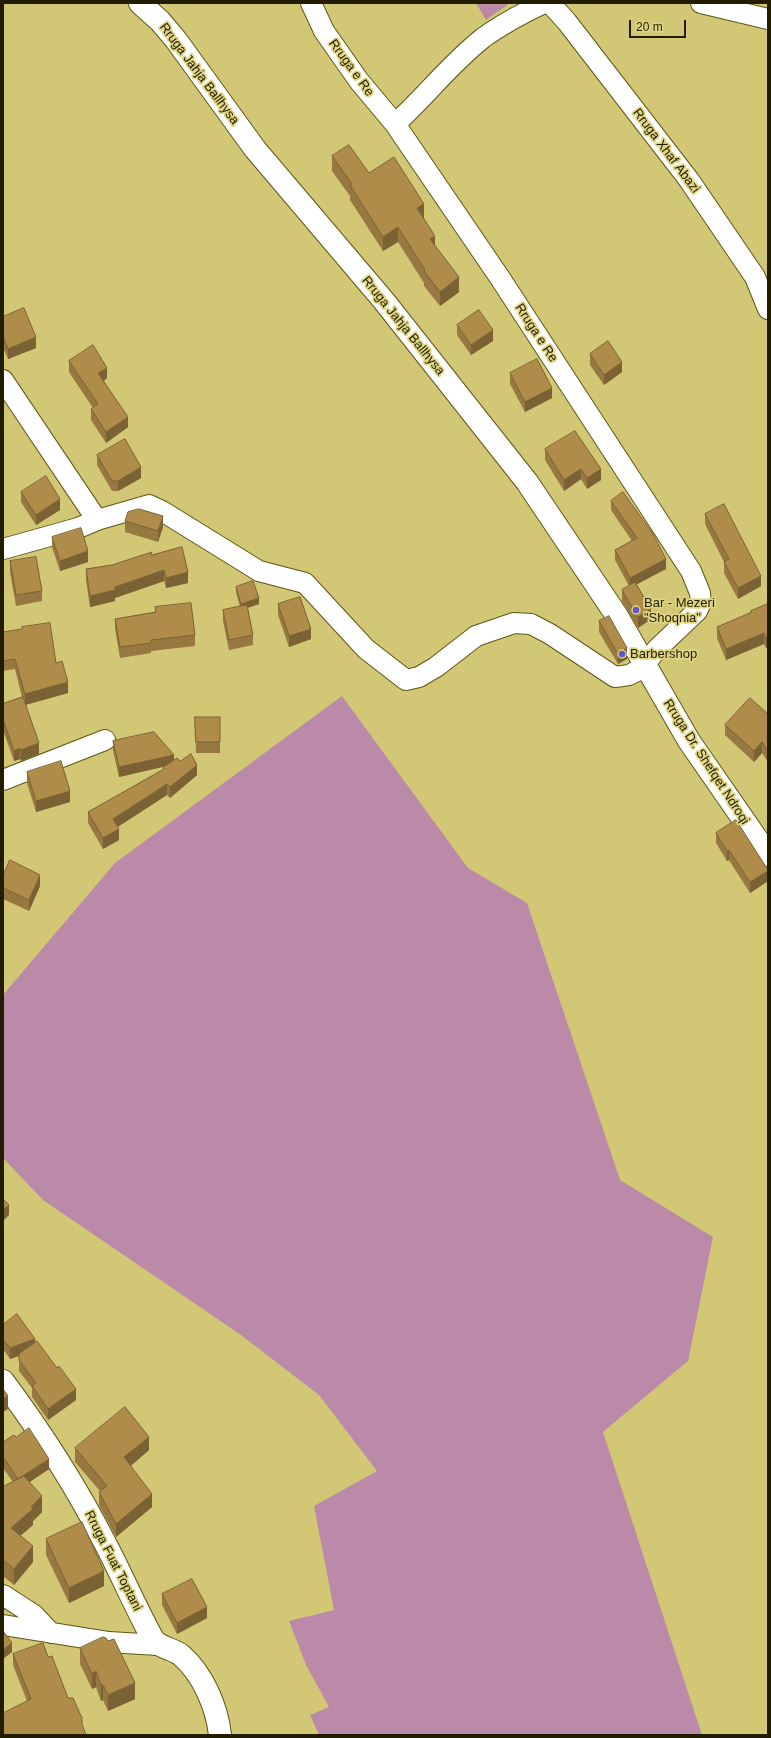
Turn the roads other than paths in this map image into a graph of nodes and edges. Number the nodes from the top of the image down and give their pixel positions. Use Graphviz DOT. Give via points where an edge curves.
graph roads {
  1 [pos="140,3"];
  2 [pos="311,3"];
  3 [pos="544,3"];
  4 [pos="550,3"];
  5 [pos="701,3"];
  6 [pos="768,19"];
  7 [pos="395,124"];
  8 [pos="768,308"];
  9 [pos="3,380"];
  10 [pos="97,520"];
  11 [pos="3,549"];
  12 [pos="646,664"];
  13 [pos="105,740"];
  14 [pos="3,780"];
  15 [pos="768,855"];
  16 [pos="3,1381"];
  17 [pos="3,1595"];
  18 [pos="3,1624"];
  19 [pos="51,1633"];
  20 [pos="158,1645"];
  21 [pos="220,1735"];
  1 -- 12 [label="main road, Rruga Jahja Ballhysa" via="176,40 255,149 384,301 527,482 576,552"];
  2 -- 7 [label="street, Rruga e Re" via="324,31 359,81"];
  3 -- 7 [label="street" via="510,20 483,39"];
  4 -- 8 [label="street, Rruga Xhaf Abazi" via="568,22 689,180 755,277"];
  5 -- 6 [label="street"];
  7 -- 12 [label="street, Rruga e Re" via="500,278 691,571 700,593 701,603 697,611 657,649"];
  9 -- 10 [label="street"];
  10 -- 11 [label="street" via="78,528"];
  10 -- 12 [label="street" via="149,505 162,510 259,571 305,583 366,649 406,680 419,678 476,636 514,623 531,624 550,634 615,677 629,675"];
  12 -- 15 [label="main road, Rruga Dr. Shefqet Ndroqi" via="689,741"];
  13 -- 14 [label="street"];
  16 -- 20 [label="main road, Rruga Fuat Toptani" via="70,1481"];
  17 -- 19 [label="street" via="34,1615"];
  18 -- 19 [label="street"];
  19 -- 20 [label="street" via="108,1642"];
  20 -- 21 [label="main road" via="180,1654 191,1665 212,1702"];
}
